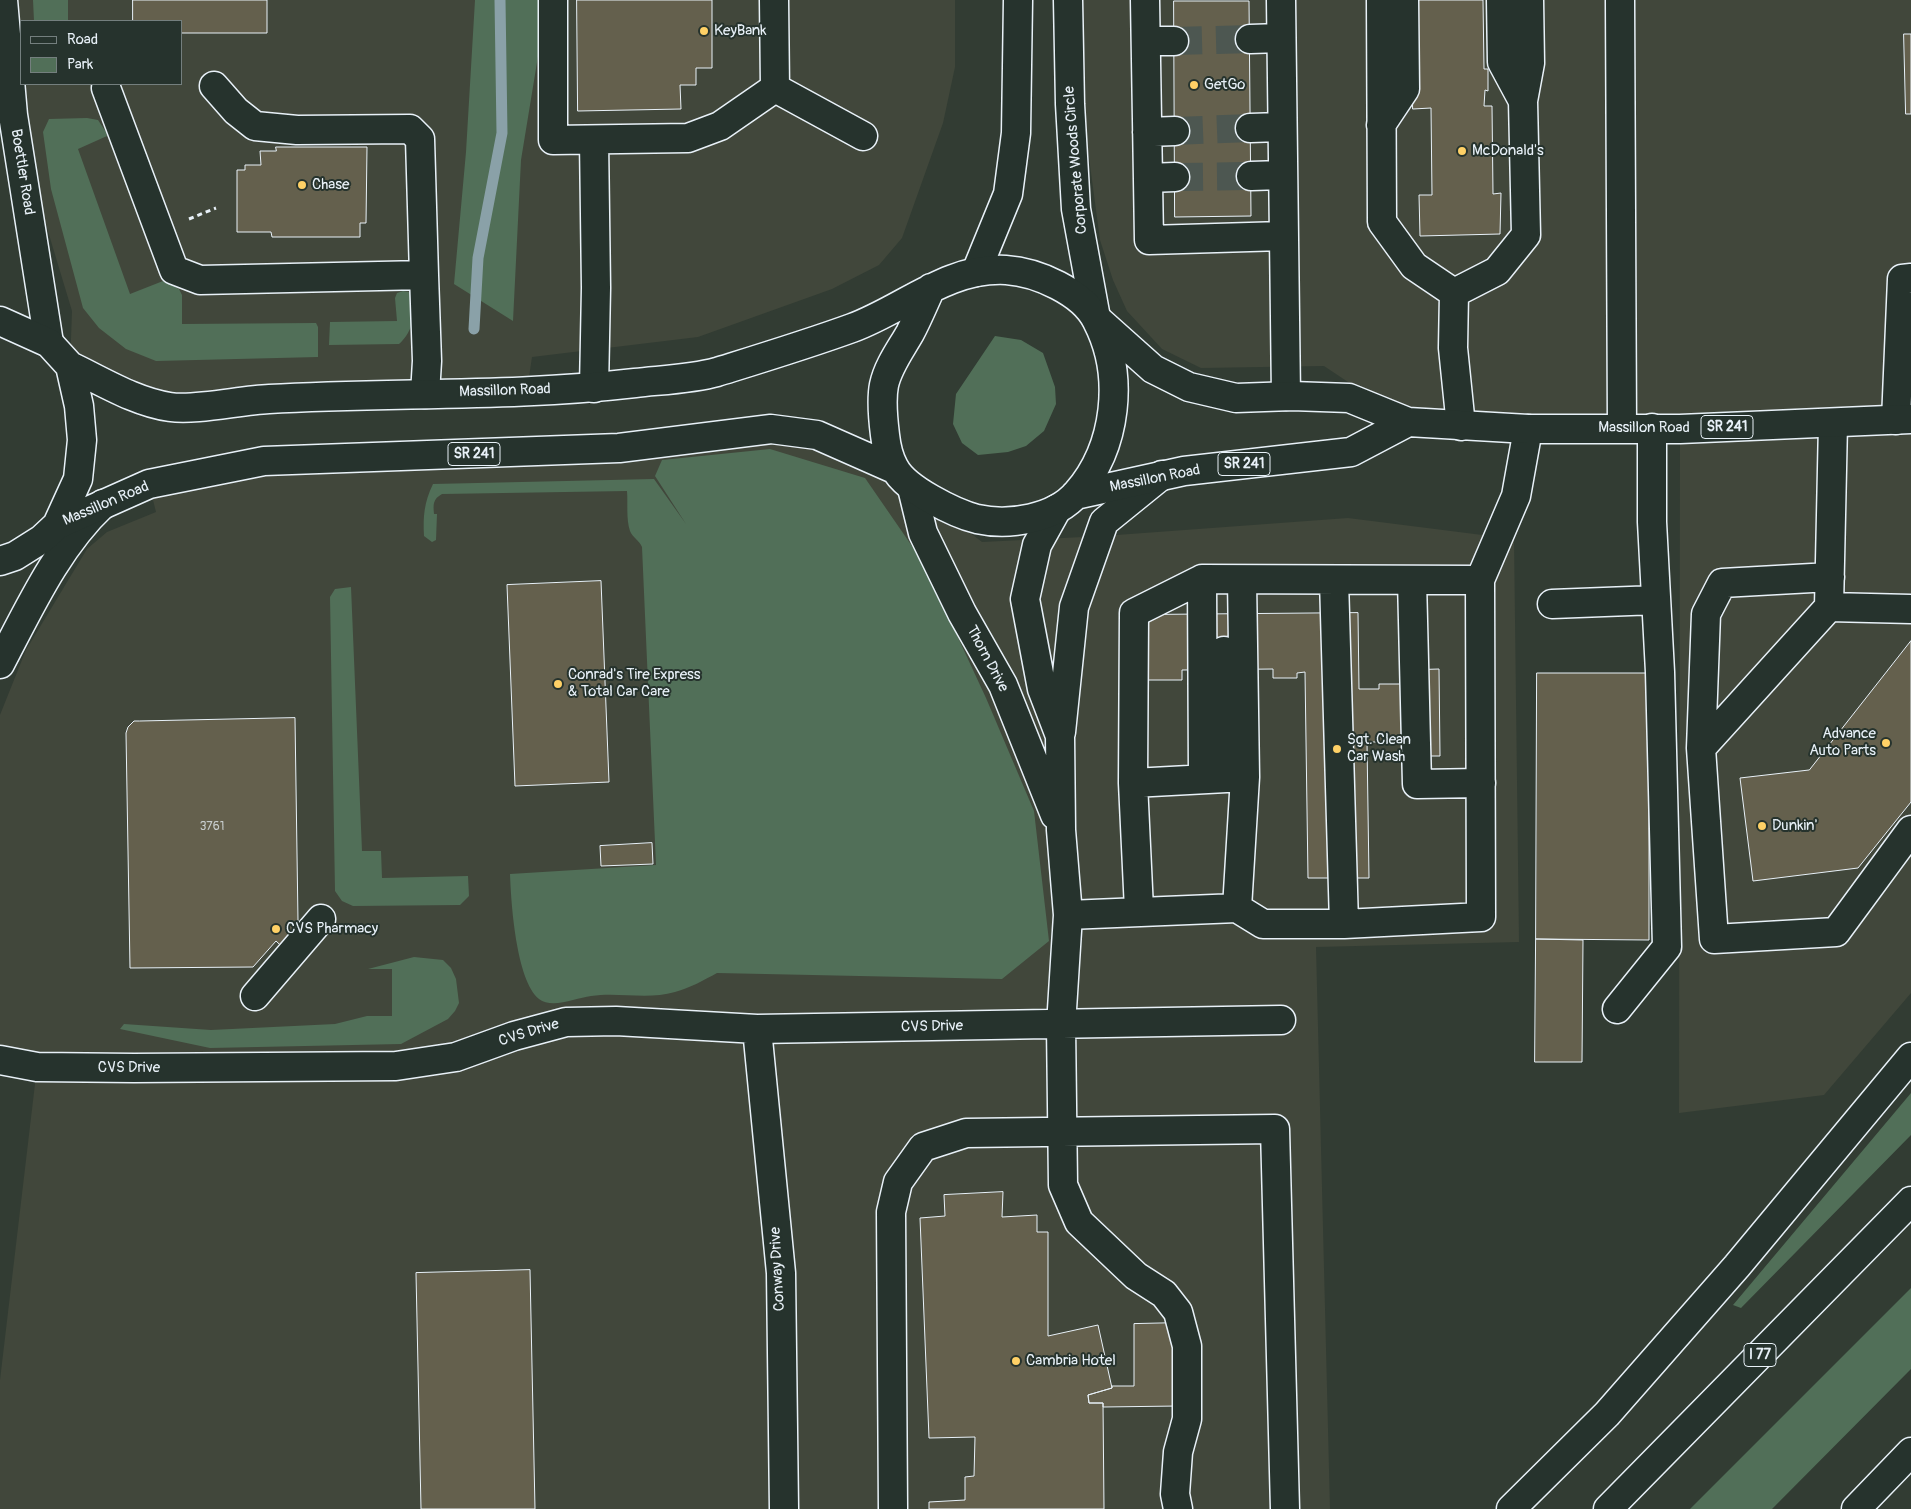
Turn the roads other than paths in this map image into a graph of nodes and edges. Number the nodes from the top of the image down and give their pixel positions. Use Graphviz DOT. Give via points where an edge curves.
graph roads {
  1 [pos="3,0"];
  2 [pos="553,0"];
  3 [pos="774,0"];
  4 [pos="1018,0"];
  5 [pos="1068,0"];
  6 [pos="1145,0"];
  7 [pos="1281,0"];
  8 [pos="1381,0"];
  9 [pos="1404,0"];
  10 [pos="1501,0"];
  11 [pos="1529,0"];
  12 [pos="1620,0"];
  13 [pos="1281,38"];
  14 [pos="1250,39"];
  15 [pos="1146,41"];
  16 [pos="1174,41"];
  17 [pos="214,86"];
  18 [pos="106,88"];
  19 [pos="775,88"];
  20 [pos="1524,101"];
  21 [pos="1381,126"];
  22 [pos="1282,127"];
  23 [pos="1250,128"];
  24 [pos="1174,131"];
  25 [pos="1147,132"];
  26 [pos="863,136"];
  27 [pos="594,140"];
  28 [pos="1282,175"];
  29 [pos="1251,176"];
  30 [pos="1174,177"];
  31 [pos="1148,178"];
  32 [pos="1283,236"];
  33 [pos="976,272"];
  34 [pos="424,275"];
  35 [pos="1911,278"];
  36 [pos="931,288"];
  37 [pos="1454,292"];
  38 [pos="1096,318"];
  39 [pos="0,320"];
  40 [pos="50,343"];
  41 [pos="70,366"];
  42 [pos="594,388"];
  43 [pos="426,394"];
  44 [pos="1286,396"];
  45 [pos="1904,419"];
  46 [pos="1408,422"];
  47 [pos="1833,423"];
  48 [pos="1461,426"];
  49 [pos="1622,427"];
  50 [pos="1528,428"];
  51 [pos="1652,428"];
  52 [pos="1162,475"];
  53 [pos="903,478"];
  54 [pos="106,502"];
  55 [pos="1066,502"];
  56 [pos="56,525"];
  57 [pos="0,560"];
  58 [pos="1830,578"];
  59 [pos="1222,579"];
  60 [pos="1334,580"];
  61 [pos="1412,580"];
  62 [pos="1480,580"];
  63 [pos="1656,600"];
  64 [pos="1552,604"];
  65 [pos="1829,607"];
  66 [pos="1911,609"];
  67 [pos="0,664"];
  68 [pos="1060,736"];
  69 [pos="1701,757"];
  70 [pos="1224,777"];
  71 [pos="1133,783"];
  72 [pos="1481,783"];
  73 [pos="1061,830"];
  74 [pos="1911,830"];
  75 [pos="1237,908"];
  76 [pos="1139,910"];
  77 [pos="1068,915"];
  78 [pos="321,919"];
  79 [pos="1344,924"];
  80 [pos="254,996"];
  81 [pos="1617,1009"];
  82 [pos="1281,1020"];
  83 [pos="1061,1025"];
  84 [pos="757,1029"];
  85 [pos="1911,1057"];
  86 [pos="0,1060"];
  87 [pos="1061,1133"];
  88 [pos="1911,1202"];
  89 [pos="1911,1452"];
  90 [pos="784,1509"];
  91 [pos="893,1509"];
  92 [pos="1178,1509"];
  93 [pos="1285,1509"];
  94 [pos="1511,1509"];
  95 [pos="1608,1509"];
  96 [pos="1856,1509"];
  1 -- 40 [label="main road, Boettler Road" via="13,115"];
  2 -- 27 [label="main road" via="553,140"];
  3 -- 19 [label="main road"];
  4 -- 33 [label="main road" via="1016,133 1008,194"];
  5 -- 38 [label="main road, Corporate Woods Circle" via="1076,209"];
  6 -- 15 [label="main road"];
  7 -- 13 [label="main road"];
  8 -- 21 [label="main road"];
  9 -- 21 [label="main road" via="1405,89"];
  10 -- 20 [label="main road" via="1502,62"];
  11 -- 20 [label="main road" via="1530,63"];
  12 -- 49 [label="main road"];
  13 -- 14 [label="main road"];
  13 -- 22 [label="main road"];
  15 -- 16 [label="main road"];
  15 -- 25 [label="main road"];
  17 -- 34 [label="main road" via="236,111 255,126 297,130 410,129 420,139"];
  18 -- 34 [label="main road" via="174,270 200,280"];
  19 -- 26 [label="main road"];
  19 -- 27 [label="main road" via="720,126 688,138"];
  20 -- 37 [label="main road" via="1526,235 1497,270"];
  21 -- 37 [label="main road" via="1382,222 1414,266"];
  22 -- 23 [label="main road"];
  22 -- 28 [label="main road"];
  24 -- 25 [label="main road"];
  25 -- 31 [label="main road"];
  27 -- 42 [label="main road"];
  28 -- 29 [label="main road"];
  28 -- 32 [label="main road"];
  30 -- 31 [label="main road"];
  31 -- 32 [label="main road" via="1149,240"];
  32 -- 44 [label="main road"];
  33 -- 36 [label="main road, SR 241" via="957,276"];
  33 -- 38 [label="main road, SR 241" via="1008,270 1038,277 1079,299"];
  34 -- 43 [label="main road" via="428,361"];
  35 -- 45 [label="main road" via="1902,279"];
  36 -- 42 [label="main road, Massillon Road / SR 241" via="856,327 711,374"];
  36 -- 53 [label="main road, Thorn Drive" via="884,384 885,439"];
  37 -- 48 [label="main road" via="1453,348"];
  38 -- 44 [label="main road, Massillon Road / SR 241" via="1153,369 1189,387 1236,398"];
  38 -- 55 [label="main road, SR 241" via="1107,349 1114,406 1101,454"];
  39 -- 40 [label="main road"];
  40 -- 41 [label="main road"];
  41 -- 43 [label="main road, Massillon Road / SR 241" via="147,401 174,408 268,399"];
  41 -- 56 [label="main road" via="82,440 78,479"];
  42 -- 43 [label="main road, Massillon Road / SR 241"];
  44 -- 46 [label="main road, Massillon Road / SR 241" via="1349,398"];
  45 -- 47 [label="main road, Massillon Road / SR 241"];
  46 -- 48 [label="main road, Massillon Road / SR 241"];
  46 -- 52 [label="main road, Massillon Road / SR 241" via="1351,452"];
  47 -- 51 [label="main road, Massillon Road / SR 241"];
  47 -- 58 [label="main road"];
  48 -- 50 [label="main road, Massillon Road / SR 241"];
  49 -- 50 [label="main road, Massillon Road / SR 241"];
  49 -- 51 [label="main road, Massillon Road / SR 241"];
  50 -- 62 [label="main road" via="1516,496"];
  51 -- 63 [label="main road"];
  52 -- 55 [label="main road, Massillon Road / SR 241"];
  52 -- 68 [label="main road, Thorn Drive" via="1104,522 1074,607"];
  53 -- 54 [label="main road, Massillon Road / SR 241" via="817,435 771,429 619,448 264,461 149,484"];
  53 -- 55 [label="main road, SR 241" via="936,502 978,519 1031,518"];
  53 -- 73 [label="main road, Thorn Drive" via="923,533 962,613 1003,685"];
  54 -- 56 [label="main road, Massillon Road / SR 241"];
  54 -- 67 [label="main road" via="81,524"];
  55 -- 68 [label="main road, Thorn Drive" via="1037,545 1025,599 1042,689"];
  56 -- 57 [label="main road" via="42,539 15,556"];
  58 -- 65 [label="main road"];
  58 -- 69 [label="main road" via="1722,583 1706,614"];
  59 -- 60 [label="main road"];
  59 -- 70 [label="main road"];
  59 -- 70 [label="main road"];
  59 -- 71 [label="main road" via="1134,612"];
  60 -- 61 [label="main road"];
  60 -- 79 [label="main road"];
  61 -- 62 [label="main road"];
  61 -- 72 [label="main road" via="1418,784"];
  62 -- 72 [label="main road"];
  63 -- 64 [label="main road"];
  63 -- 81 [label="main road" via="1668,947"];
  65 -- 66 [label="main road"];
  65 -- 69 [label="main road"];
  68 -- 73 [label="main road, Thorn Drive"];
  69 -- 74 [label="main road" via="1714,939 1836,932"];
  70 -- 71 [label="main road"];
  70 -- 75 [label="main road"];
  71 -- 76 [label="main road"];
  72 -- 79 [label="main road" via="1481,917"];
  73 -- 77 [label="main road, Thorn Drive"];
  75 -- 76 [label="main road"];
  75 -- 79 [label="main road" via="1263,924"];
  76 -- 77 [label="main road"];
  77 -- 83 [label="main road, Thorn Drive"];
  78 -- 80 [label="main road"];
  82 -- 83 [label="main road, CVS Drive"];
  83 -- 84 [label="main road, CVS Drive"];
  83 -- 87 [label="main road, Thorn Drive"];
  84 -- 86 [label="main road, CVS Drive" via="616,1021 566,1022 456,1057 396,1066 37,1067"];
  84 -- 90 [label="main road, Conway Drive" via="780,1273"];
  85 -- 94 [label="main road" via="1738,1266 1620,1399"];
  87 -- 91 [label="main road" via="966,1133 923,1147 898,1182 891,1212"];
  87 -- 92 [label="main road, Thorn Drive" via="1063,1185 1079,1222 1136,1276 1164,1294 1178,1312 1187,1346 1187,1418 1178,1452 1175,1494"];
  87 -- 93 [label="main road" via="1274,1128"];
  88 -- 95 [label="main road, I 77"];
  89 -- 96 [label="main road"];
}
